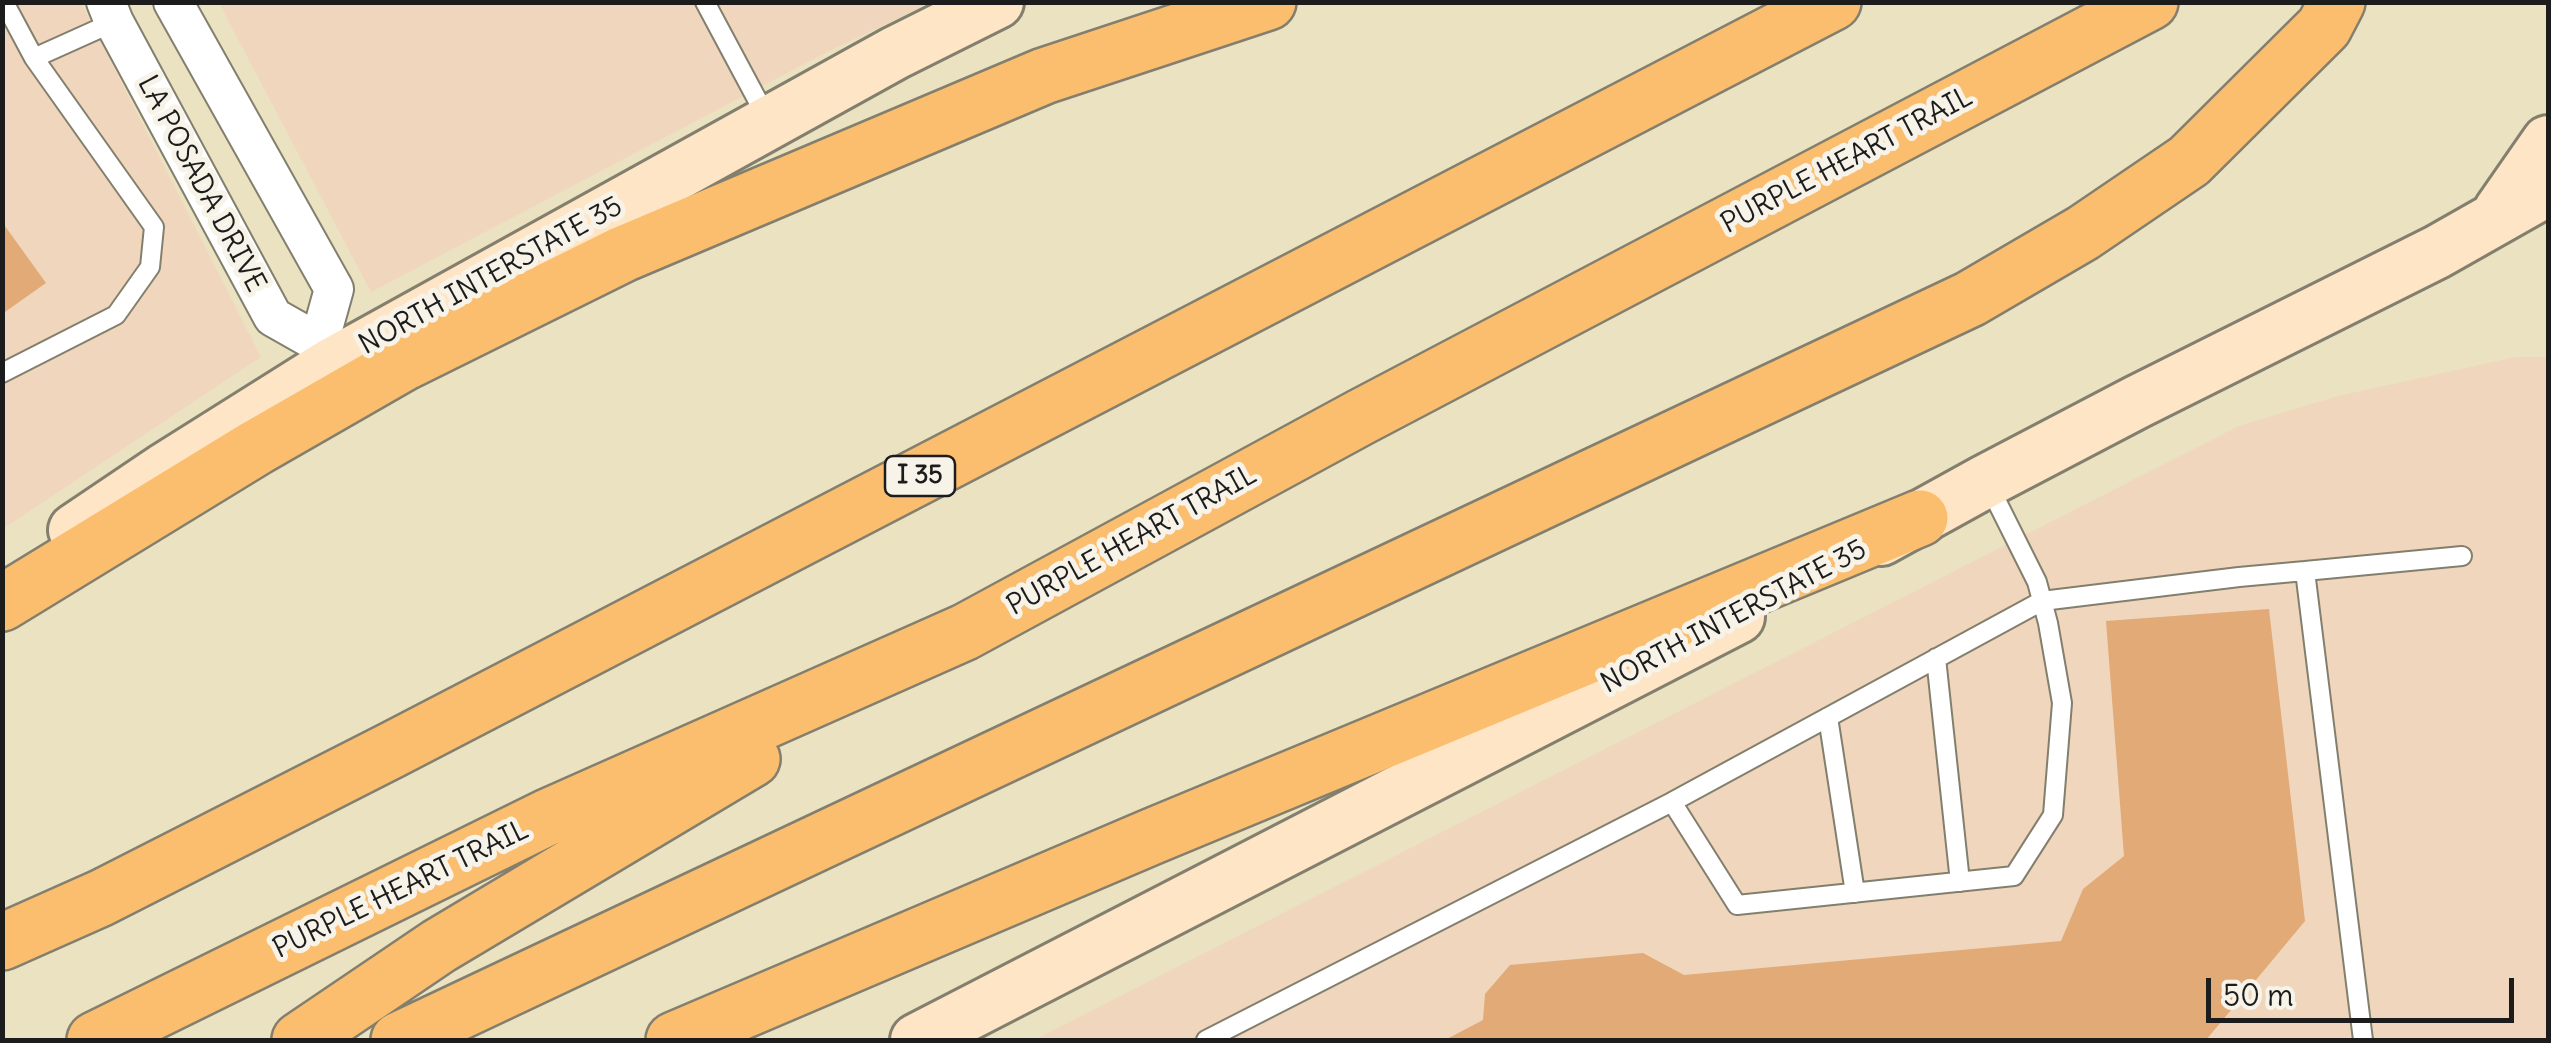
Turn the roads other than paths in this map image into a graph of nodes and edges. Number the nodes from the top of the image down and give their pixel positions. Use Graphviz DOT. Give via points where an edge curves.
graph roads {
  1 [pos="4,2"];
  2 [pos="173,2"];
  3 [pos="704,2"];
  4 [pos="997,2"];
  5 [pos="1268,2"];
  6 [pos="1833,2"];
  7 [pos="2150,2"];
  8 [pos="2337,2"];
  9 [pos="110,12"];
  10 [pos="34,58"];
  11 [pos="770,123"];
  12 [pos="2548,142"];
  13 [pos="2548,188"];
  14 [pos="2494,220"];
  15 [pos="325,354"];
  16 [pos="2,373"];
  17 [pos="1986,480"];
  18 [pos="1920,518"];
  19 [pos="2462,556"];
  20 [pos="2305,571"];
  21 [pos="2,578"];
  22 [pos="2042,601"];
  23 [pos="2,604"];
  24 [pos="965,632"];
  25 [pos="1936,658"];
  26 [pos="1828,718"];
  27 [pos="1672,802"];
  28 [pos="1960,882"];
  29 [pos="1855,893"];
  30 [pos="2,942"];
  31 [pos="95,1040"];
  32 [pos="300,1040"];
  33 [pos="399,1040"];
  34 [pos="674,1040"];
  35 [pos="917,1040"];
  36 [pos="1206,1040"];
  37 [pos="2363,1040"];
  1 -- 10 [label="lane"];
  2 -- 15 [label="street" via="334,289"];
  3 -- 11 [label="lane"];
  4 -- 11 [label="main road, NORTH INTERSTATE 35"];
  5 -- 23 [label="highway" via="1044,76 623,254 404,362"];
  6 -- 30 [label="highway, I 35" via="392,750"];
  7 -- 24 [label="highway, PURPLE HEART TRAIL"];
  8 -- 33 [label="highway" via="2324,27 2190,161 1970,299"];
  9 -- 10 [label="lane"];
  9 -- 15 [label="street, LA POSADA DRIVE" via="273,318"];
  10 -- 16 [label="lane" via="154,228 150,266 116,314"];
  11 -- 15 [label="main road, NORTH INTERSTATE 35"];
  12 -- 14 [label="main road"];
  13 -- 14 [label="main road, NORTH INTERSTATE 35"];
  14 -- 17 [label="main road, NORTH INTERSTATE 35"];
  15 -- 21 [label="main road, NORTH INTERSTATE 35"];
  17 -- 18 [label="main road, NORTH INTERSTATE 35"];
  17 -- 22 [label="lane"];
  18 -- 34 [label="highway"];
  18 -- 35 [label="main road, NORTH INTERSTATE 35"];
  19 -- 20 [label="lane"];
  20 -- 22 [label="lane"];
  20 -- 37 [label="lane"];
  22 -- 25 [label="lane"];
  22 -- 28 [label="lane" via="2062,703 2053,816 2014,876"];
  24 -- 31 [label="highway, PURPLE HEART TRAIL" via="548,818"];
  24 -- 32 [label="highway" via="439,946"];
  25 -- 26 [label="lane"];
  25 -- 28 [label="lane"];
  26 -- 27 [label="lane"];
  26 -- 29 [label="lane"];
  27 -- 29 [label="lane" via="1737,905"];
  27 -- 36 [label="lane"];
  28 -- 29 [label="lane"];
}
